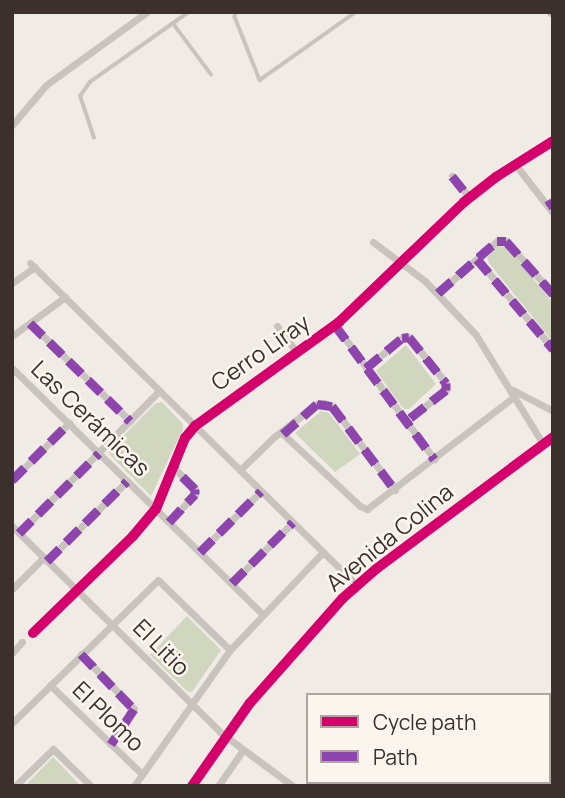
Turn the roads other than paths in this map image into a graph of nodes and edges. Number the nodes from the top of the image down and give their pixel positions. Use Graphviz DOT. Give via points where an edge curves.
graph roads {
  1 [pos="146,12"];
  2 [pos="189,12"];
  3 [pos="236,12"];
  4 [pos="356,12"];
  5 [pos="173,23"];
  6 [pos="211,74"];
  7 [pos="12,125"];
  8 [pos="94,138"];
  9 [pos="553,141"];
  10 [pos="515,164"];
  11 [pos="452,176"];
  12 [pos="470,198"];
  13 [pos="550,204"];
  14 [pos="553,213"];
  15 [pos="373,242"];
  16 [pos="478,259"];
  17 [pos="400,261"];
  18 [pos="12,283"];
  19 [pos="438,293"];
  20 [pos="553,295"];
  21 [pos="65,298"];
  22 [pos="30,323"];
  23 [pos="335,325"];
  24 [pos="277,326"];
  25 [pos="12,336"];
  26 [pos="553,349"];
  27 [pos="297,353"];
  28 [pos="12,368"];
  29 [pos="366,368"];
  30 [pos="159,391"];
  31 [pos="514,393"];
  32 [pos="553,411"];
  33 [pos="130,421"];
  34 [pos="406,421"];
  35 [pos="69,423"];
  36 [pos="195,426"];
  37 [pos="283,434"];
  38 [pos="553,437"];
  39 [pos="544,444"];
  40 [pos="99,453"];
  41 [pos="434,459"];
  42 [pos="174,468"];
  43 [pos="240,470"];
  44 [pos="12,480"];
  45 [pos="127,481"];
  46 [pos="395,490"];
  47 [pos="261,491"];
  48 [pos="156,509"];
  49 [pos="169,522"];
  50 [pos="293,522"];
  51 [pos="12,526"];
  52 [pos="19,533"];
  53 [pos="200,552"];
  54 [pos="323,552"];
  55 [pos="46,559"];
  56 [pos="232,583"];
  57 [pos="357,585"];
  58 [pos="12,589"];
  59 [pos="76,589"];
  60 [pos="262,614"];
  61 [pos="111,624"];
  62 [pos="33,633"];
  63 [pos="22,642"];
  64 [pos="230,650"];
  65 [pos="12,653"];
  66 [pos="81,654"];
  67 [pos="50,685"];
  68 [pos="190,702"];
  69 [pos="12,723"];
  70 [pos="225,736"];
  71 [pos="111,744"];
  72 [pos="243,750"];
  73 [pos="142,774"];
  74 [pos="15,786"];
  75 [pos="92,786"];
  76 [pos="134,786"];
  77 [pos="192,786"];
  78 [pos="218,786"];
  79 [pos="293,786"];
  1 -- 7 [label="street" via="46,85"];
  2 -- 5 [label="lane"];
  3 -- 4 [label="lane" via="260,80"];
  5 -- 6 [label="lane"];
  5 -- 8 [label="lane" via="90,82 80,96"];
  9 -- 10 [label="street, Cerro Liray"];
  10 -- 12 [label="street, Cerro Liray"];
  10 -- 13 [label="street"];
  11 -- 12 [label="street"];
  12 -- 17 [label="street, Cerro Liray"];
  13 -- 14 [label="street"];
  15 -- 17 [label="street"];
  16 -- 19 [label="street"];
  16 -- 20 [label="street" via="497,241 506,241"];
  16 -- 26 [label="street"];
  17 -- 19 [label="street"];
  17 -- 23 [label="street, Cerro Liray"];
  18 -- 21 [label="street" via="32,265"];
  19 -- 31 [label="street" via="476,335"];
  21 -- 22 [label="street"];
  21 -- 30 [label="street"];
  22 -- 25 [label="street"];
  22 -- 33 [label="street"];
  23 -- 27 [label="street, Cerro Liray"];
  23 -- 29 [label="street"];
  24 -- 27 [label="street"];
  27 -- 36 [label="street, Cerro Liray"];
  28 -- 35 [label="street, Las Cerámicas"];
  29 -- 34 [label="street"];
  29 -- 34 [label="street" via="408,337 446,383 446,390"];
  30 -- 33 [label="street"];
  30 -- 36 [label="street"];
  31 -- 32 [label="street"];
  31 -- 39 [label="street"];
  31 -- 41 [label="street"];
  33 -- 40 [label="street"];
  34 -- 41 [label="street"];
  35 -- 40 [label="street, Las Cerámicas"];
  35 -- 44 [label="street"];
  36 -- 42 [label="street, Cerro Liray" via="185,438"];
  36 -- 43 [label="street"];
  37 -- 43 [label="street"];
  37 -- 46 [label="street" via="360,506 374,506"];
  37 -- 46 [label="street" via="317,404 332,406"];
  38 -- 39 [label="street, Avenida Colina"];
  39 -- 57 [label="street, Avenida Colina"];
  40 -- 45 [label="street, Las Cerámicas"];
  40 -- 52 [label="street"];
  41 -- 46 [label="street"];
  42 -- 48 [label="street, Cerro Liray"];
  42 -- 49 [label="street" via="195,494"];
  43 -- 47 [label="street"];
  45 -- 48 [label="street, Las Cerámicas"];
  45 -- 55 [label="street"];
  47 -- 50 [label="street"];
  47 -- 53 [label="street"];
  48 -- 49 [label="street, Las Cerámicas"];
  48 -- 59 [label="street, Cerro Liray"];
  49 -- 53 [label="street, Las Cerámicas"];
  50 -- 54 [label="street"];
  50 -- 56 [label="street"];
  51 -- 52 [label="street, El Litio"];
  52 -- 55 [label="street, El Litio"];
  53 -- 56 [label="street, Las Cerámicas"];
  54 -- 57 [label="street"];
  54 -- 60 [label="street"];
  55 -- 58 [label="street"];
  55 -- 59 [label="street, El Litio"];
  56 -- 60 [label="street, Las Cerámicas"];
  57 -- 70 [label="street, Avenida Colina" via="295,649"];
  59 -- 61 [label="street, El Litio"];
  59 -- 62 [label="street, Cerro Liray"];
  60 -- 64 [label="street"];
  61 -- 64 [label="street" via="158,580"];
  61 -- 66 [label="street"];
  61 -- 68 [label="street, El Litio"];
  63 -- 65 [label="street"];
  64 -- 68 [label="street"];
  66 -- 67 [label="street"];
  66 -- 71 [label="street" via="134,709"];
  67 -- 69 [label="street"];
  67 -- 71 [label="street, El Plomo"];
  68 -- 70 [label="street, El Litio"];
  68 -- 73 [label="street"];
  70 -- 72 [label="street, El Litio"];
  70 -- 77 [label="street, Avenida Colina"];
  71 -- 73 [label="street, El Plomo"];
  72 -- 78 [label="street"];
  72 -- 79 [label="street, El Litio"];
  73 -- 76 [label="street"];
  74 -- 75 [label="street" via="53,749"];
}
